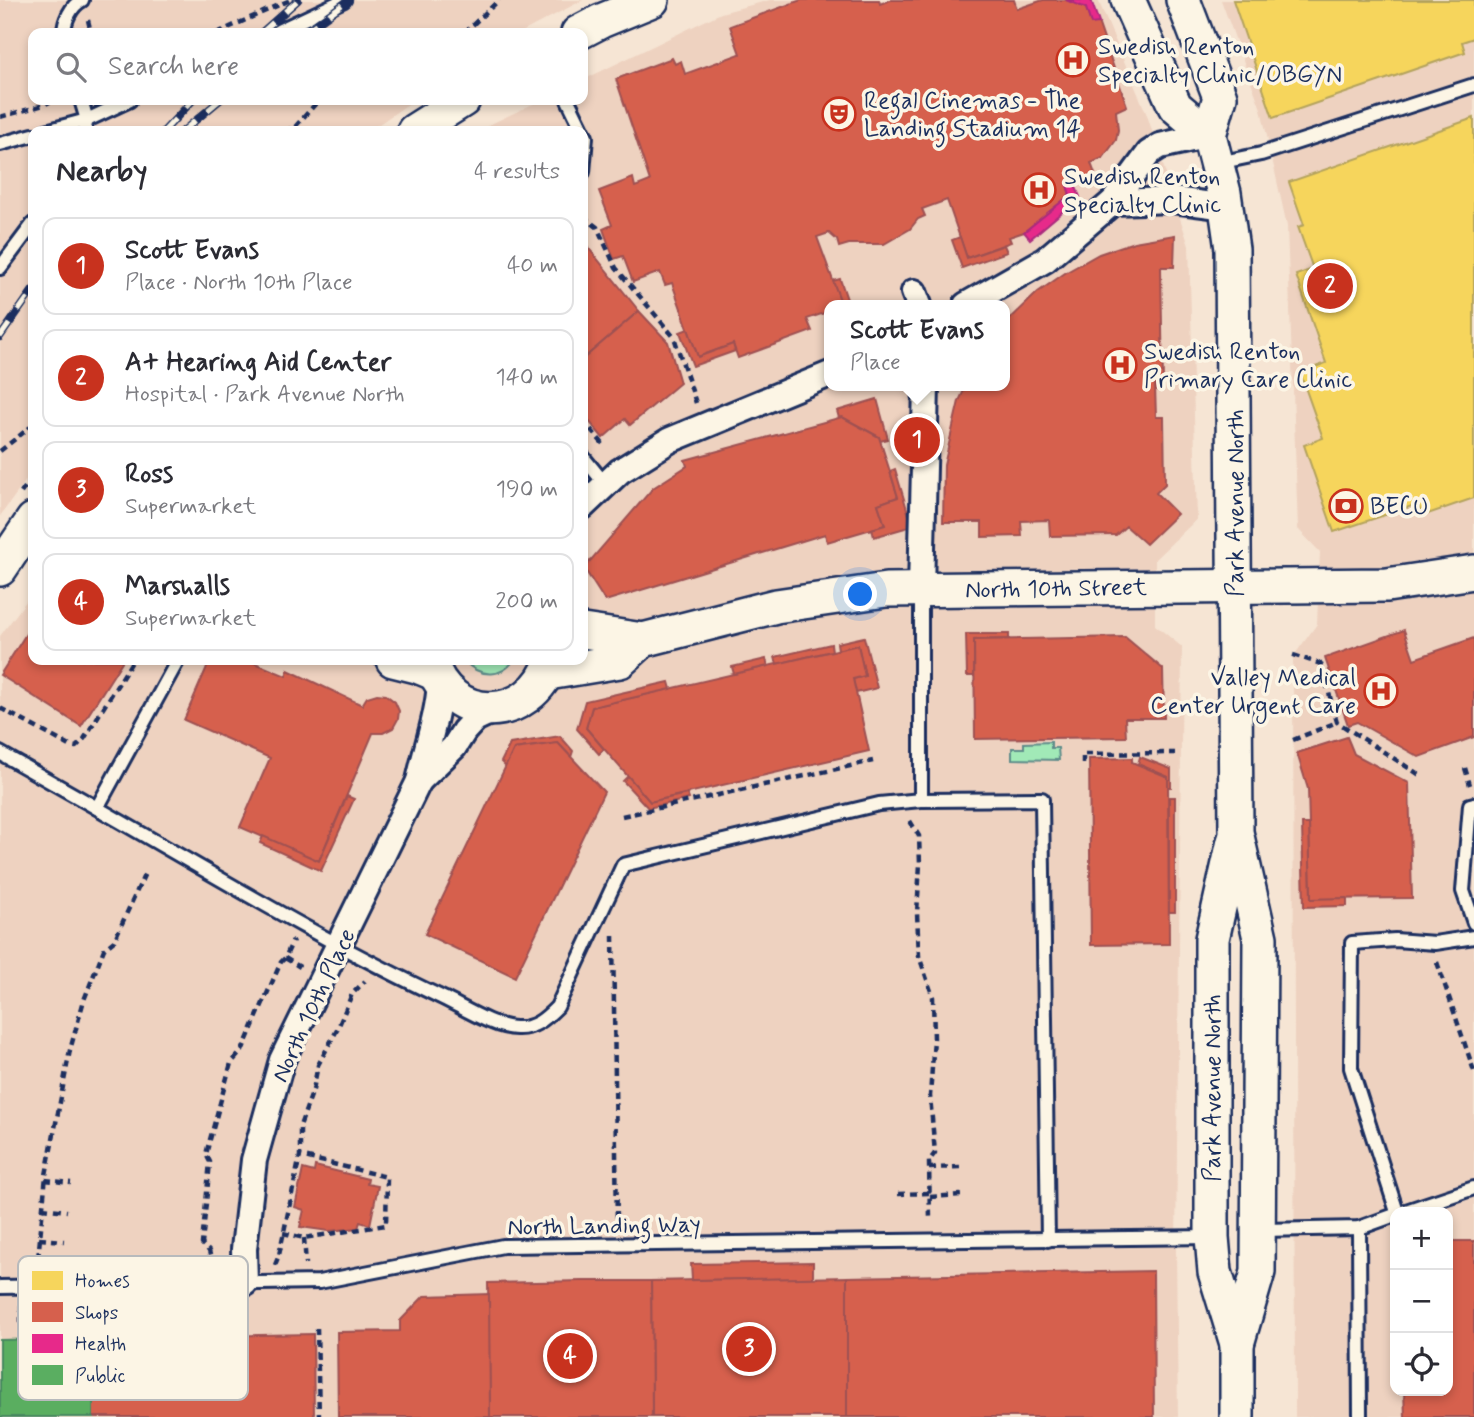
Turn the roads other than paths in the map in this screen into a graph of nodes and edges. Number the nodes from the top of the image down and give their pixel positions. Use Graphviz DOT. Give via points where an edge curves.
graph roads {
  1 [pos="82,0"];
  2 [pos="344,0"];
  3 [pos="652,0"];
  4 [pos="1128,0"];
  5 [pos="1183,0"];
  6 [pos="64,28"];
  7 [pos="285,28"];
  8 [pos="588,28"];
  9 [pos="1474,85"];
  10 [pos="82,105"];
  11 [pos="121,105"];
  12 [pos="455,105"];
  13 [pos="570,105"];
  14 [pos="86,125"];
  15 [pos="422,126"];
  16 [pos="581,126"];
  17 [pos="28,136"];
  18 [pos="0,144"];
  19 [pos="1213,149"];
  20 [pos="1113,202"];
  21 [pos="1227,207"];
  22 [pos="28,231"];
  23 [pos="0,268"];
  24 [pos="975,300"];
  25 [pos="824,376"];
  26 [pos="926,391"];
  27 [pos="588,463"];
  28 [pos="605,484"];
  29 [pos="588,501"];
  30 [pos="28,527"];
  31 [pos="0,569"];
  32 [pos="1474,572"];
  33 [pos="1235,586"];
  34 [pos="921,589"];
  35 [pos="588,631"];
  36 [pos="643,640"];
  37 [pos="588,663"];
  38 [pos="175,665"];
  39 [pos="413,665"];
  40 [pos="550,666"];
  41 [pos="435,672"];
  42 [pos="496,709"];
  43 [pos="0,753"];
  44 [pos="419,781"];
  45 [pos="921,800"];
  46 [pos="1474,804"];
  47 [pos="97,808"];
  48 [pos="1236,832"];
  49 [pos="1474,923"];
  50 [pos="1474,937"];
  51 [pos="339,946"];
  52 [pos="1474,1188"];
  53 [pos="1394,1207"];
  54 [pos="1418,1207"];
  55 [pos="1390,1216"];
  56 [pos="1359,1228"];
  57 [pos="1260,1230"];
  58 [pos="1212,1237"];
  59 [pos="1048,1240"];
  60 [pos="244,1256"];
  61 [pos="248,1283"];
  62 [pos="0,1287"];
  63 [pos="18,1287"];
  64 [pos="1237,1344"];
  65 [pos="1237,1417"];
  66 [pos="1360,1417"];
  1 -- 6 [label="lane" via="75,4"];
  2 -- 7 [label="lane"];
  3 -- 8 [label="street"];
  4 -- 19 [label="street" via="1175,106"];
  5 -- 19 [label="street, Park Avenue North" via="1220,97"];
  9 -- 19 [label="lane" via="1261,154"];
  10 -- 14 [label="lane"];
  11 -- 14 [label="lane"];
  12 -- 15 [label="street"];
  13 -- 16 [label="lane"];
  17 -- 18 [label="lane"];
  19 -- 20 [label="street" via="1160,146 1149,153"];
  19 -- 21 [label="street, Park Avenue North"];
  20 -- 21 [label="street" via="1173,200"];
  20 -- 24 [label="street" via="1045,260"];
  21 -- 33 [label="street, Park Avenue North" via="1233,270"];
  22 -- 23 [label="lane"];
  25 -- 28 [label="street" via="670,440"];
  26 -- 34 [label="street"];
  27 -- 28 [label="lane"];
  28 -- 29 [label="street"];
  30 -- 31 [label="street"];
  32 -- 33 [label="street, North 10th Street" via="1387,585"];
  33 -- 34 [label="street, North 10th Street"];
  33 -- 48 [label="street, Park Avenue North"];
  34 -- 36 [label="street, North 10th Street" via="776,606"];
  34 -- 45 [label="lane"];
  35 -- 36 [label="street, North 10th Street"];
  36 -- 37 [label="street, North 10th Street" via="620,660"];
  38 -- 47 [label="lane"];
  39 -- 41 [label="street"];
  40 -- 42 [label="street" via="540,687 528,697"];
  41 -- 42 [label="street" via="448,692 462,702"];
  41 -- 44 [label="street, North 10th Place" via="438,708"];
  42 -- 44 [label="street, North 10th Place" via="475,719"];
  43 -- 47 [label="lane"];
  44 -- 51 [label="street, North 10th Place"];
  45 -- 51 [label="lane" via="879,804 623,865 557,1007 531,1027 514,1029 498,1024"];
  45 -- 59 [label="lane" via="1042,799"];
  46 -- 49 [label="lane" via="1470,805 1463,891"];
  47 -- 51 [label="lane"];
  48 -- 57 [label="street, Park Avenue North" via="1260,938"];
  48 -- 58 [label="street, Park Avenue North" via="1212,939"];
  50 -- 53 [label="lane" via="1435,943 1352,943 1351,1068"];
  51 -- 60 [label="street, North 10th Place" via="282,1060 261,1128"];
  52 -- 54 [label="lane"];
  55 -- 56 [label="lane"];
  56 -- 57 [label="lane"];
  56 -- 66 [label="lane"];
  57 -- 64 [label="street, Park Avenue North" via="1258,1272"];
  58 -- 59 [label="lane, North Landing Way"];
  58 -- 64 [label="street, Park Avenue North" via="1215,1272"];
  59 -- 61 [label="lane, North Landing Way" via="503,1246 319,1282"];
  62 -- 63 [label="lane, North Landing Way"];
  64 -- 65 [label="street, Park Avenue North"];
}
